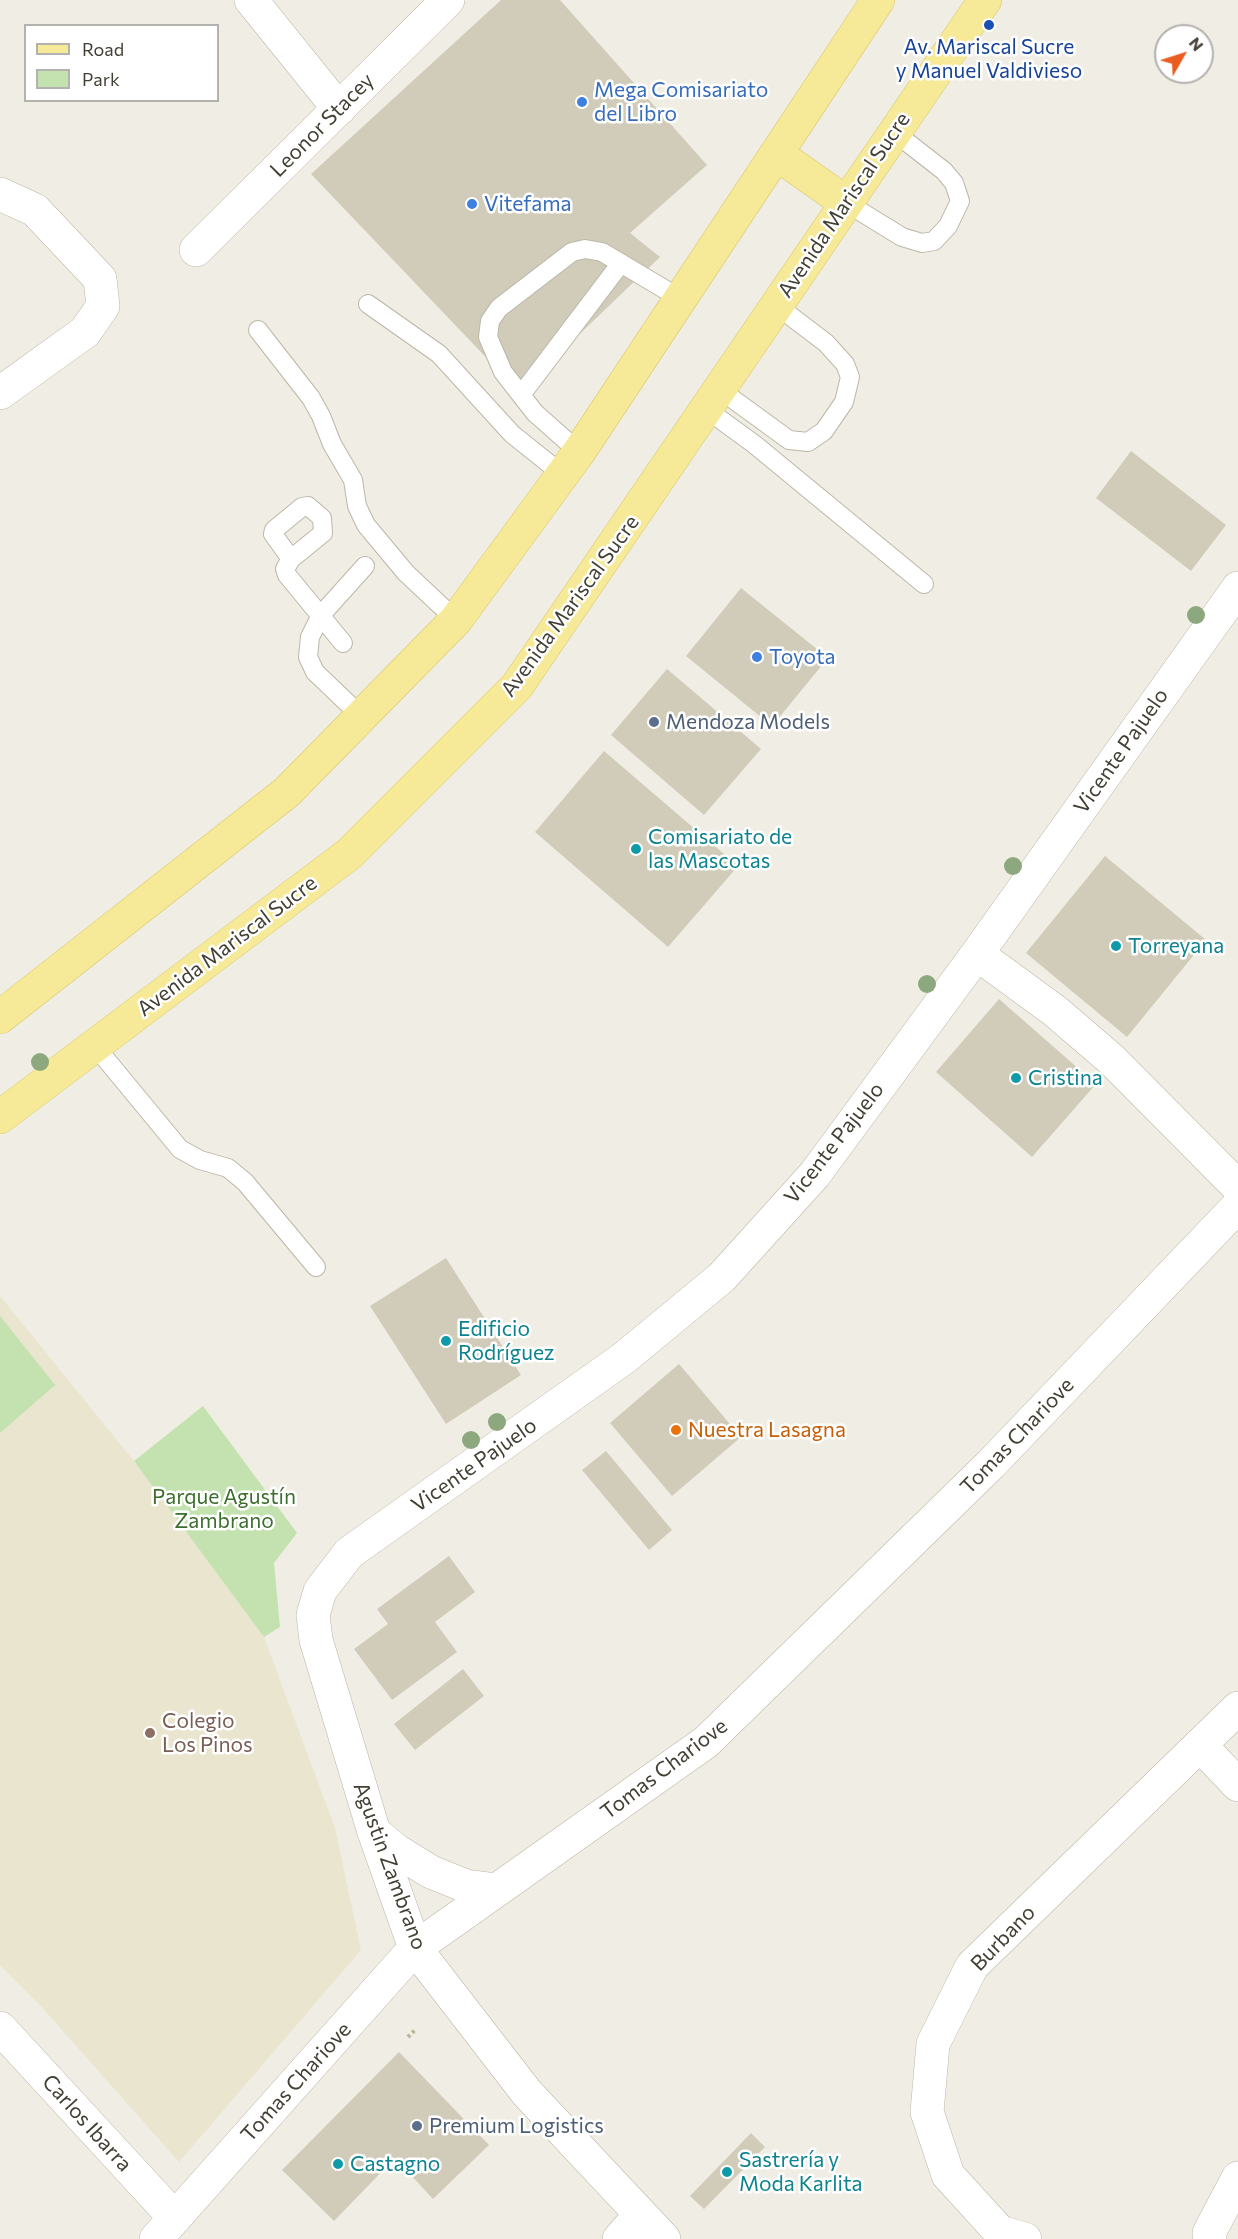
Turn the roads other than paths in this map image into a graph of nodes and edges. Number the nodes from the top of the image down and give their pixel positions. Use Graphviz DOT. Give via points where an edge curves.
graph roads {
  1 [pos="251,0"];
  2 [pos="448,0"];
  3 [pos="878,0"];
  4 [pos="985,0"];
  5 [pos="339,109"];
  6 [pos="894,132"];
  7 [pos="777,154"];
  8 [pos="2,197"];
  9 [pos="845,202"];
  10 [pos="196,250"];
  11 [pos="621,263"];
  12 [pos="681,299"];
  13 [pos="368,304"];
  14 [pos="776,305"];
  15 [pos="258,330"];
  16 [pos="0,393"];
  17 [pos="521,395"];
  18 [pos="713,399"];
  19 [pos="571,463"];
  20 [pos="291,560"];
  21 [pos="365,566"];
  22 [pos="924,584"];
  23 [pos="1238,588"];
  24 [pos="321,615"];
  25 [pos="456,620"];
  26 [pos="343,643"];
  27 [pos="361,716"];
  28 [pos="977,954"];
  29 [pos="0,1017"];
  30 [pos="95,1046"];
  31 [pos="0,1117"];
  32 [pos="1238,1187"];
  33 [pos="1238,1206"];
  34 [pos="316,1267"];
  35 [pos="320,1591"];
  36 [pos="1238,1708"];
  37 [pos="1200,1745"];
  38 [pos="1238,1785"];
  39 [pos="374,1832"];
  40 [pos="497,1890"];
  41 [pos="416,1948"];
  42 [pos="0,2028"];
  43 [pos="1238,2178"];
  44 [pos="640,2214"];
  45 [pos="165,2229"];
  46 [pos="619,2239"];
  47 [pos="663,2239"];
  48 [pos="1024,2239"];
  49 [pos="1210,2239"];
  1 -- 5 [label="street"];
  2 -- 5 [label="street, Leonor Stacey"];
  3 -- 7 [label="main road"];
  4 -- 6 [label="main road, Avenida Mariscal Sucre"];
  5 -- 10 [label="street, Leonor Stacey"];
  6 -- 9 [label="main road, Avenida Mariscal Sucre"];
  6 -- 9 [label="lane" via="954,183 960,201 948,226 934,241 922,243 902,237"];
  7 -- 9 [label="main road"];
  7 -- 12 [label="main road"];
  8 -- 16 [label="street" via="35,210 100,279 103,306 84,332"];
  9 -- 14 [label="main road, Avenida Mariscal Sucre"];
  11 -- 12 [label="lane"];
  11 -- 17 [label="lane"];
  11 -- 17 [label="lane" via="602,252 572,252 500,308 490,321 488,337 503,372"];
  12 -- 19 [label="main road"];
  13 -- 19 [label="lane" via="439,354 512,434"];
  14 -- 18 [label="main road, Avenida Mariscal Sucre"];
  14 -- 18 [label="lane" via="826,343 845,364 850,377 844,402 824,431 808,442 789,440"];
  15 -- 25 [label="lane" via="321,416 353,480 357,507 366,525 406,573"];
  17 -- 19 [label="lane"];
  18 -- 22 [label="lane" via="754,444"];
  18 -- 30 [label="main road, Avenida Mariscal Sucre" via="518,686 349,854"];
  19 -- 25 [label="main road"];
  20 -- 24 [label="lane" via="285,569 287,575"];
  21 -- 24 [label="lane"];
  23 -- 28 [label="street, Vicente Pajuelo"];
  24 -- 26 [label="lane"];
  24 -- 27 [label="lane" via="310,637 308,657 315,672"];
  25 -- 27 [label="main road"];
  27 -- 29 [label="main road" via="287,792"];
  28 -- 32 [label="street" via="1056,1011 1112,1060"];
  28 -- 35 [label="street, Vicente Pajuelo" via="814,1174 722,1276 624,1358 349,1553"];
  30 -- 31 [label="main road, Avenida Mariscal Sucre"];
  30 -- 34 [label="lane" via="180,1149 228,1168 245,1182"];
  33 -- 40 [label="street, Tomas Chariove" via="991,1464 706,1742"];
  35 -- 39 [label="street, Agustin Zambrano" via="313,1615 316,1640"];
  36 -- 37 [label="street, Burbano"];
  37 -- 38 [label="street"];
  37 -- 48 [label="street, Burbano" via="972,1966 933,2044 927,2112 948,2175 1000,2232"];
  39 -- 40 [label="street" via="431,1872 466,1886"];
  39 -- 41 [label="street, Agustin Zambrano"];
  40 -- 41 [label="street, Tomas Chariove"];
  41 -- 44 [label="street, Agustin Zambrano" via="527,2093"];
  41 -- 45 [label="street, Tomas Chariove"];
  42 -- 45 [label="street, Carlos Ibarra"];
  43 -- 49 [label="street" via="1209,2233"];
  44 -- 46 [label="street"];
  44 -- 47 [label="street, Agustin Zambrano"];
}
